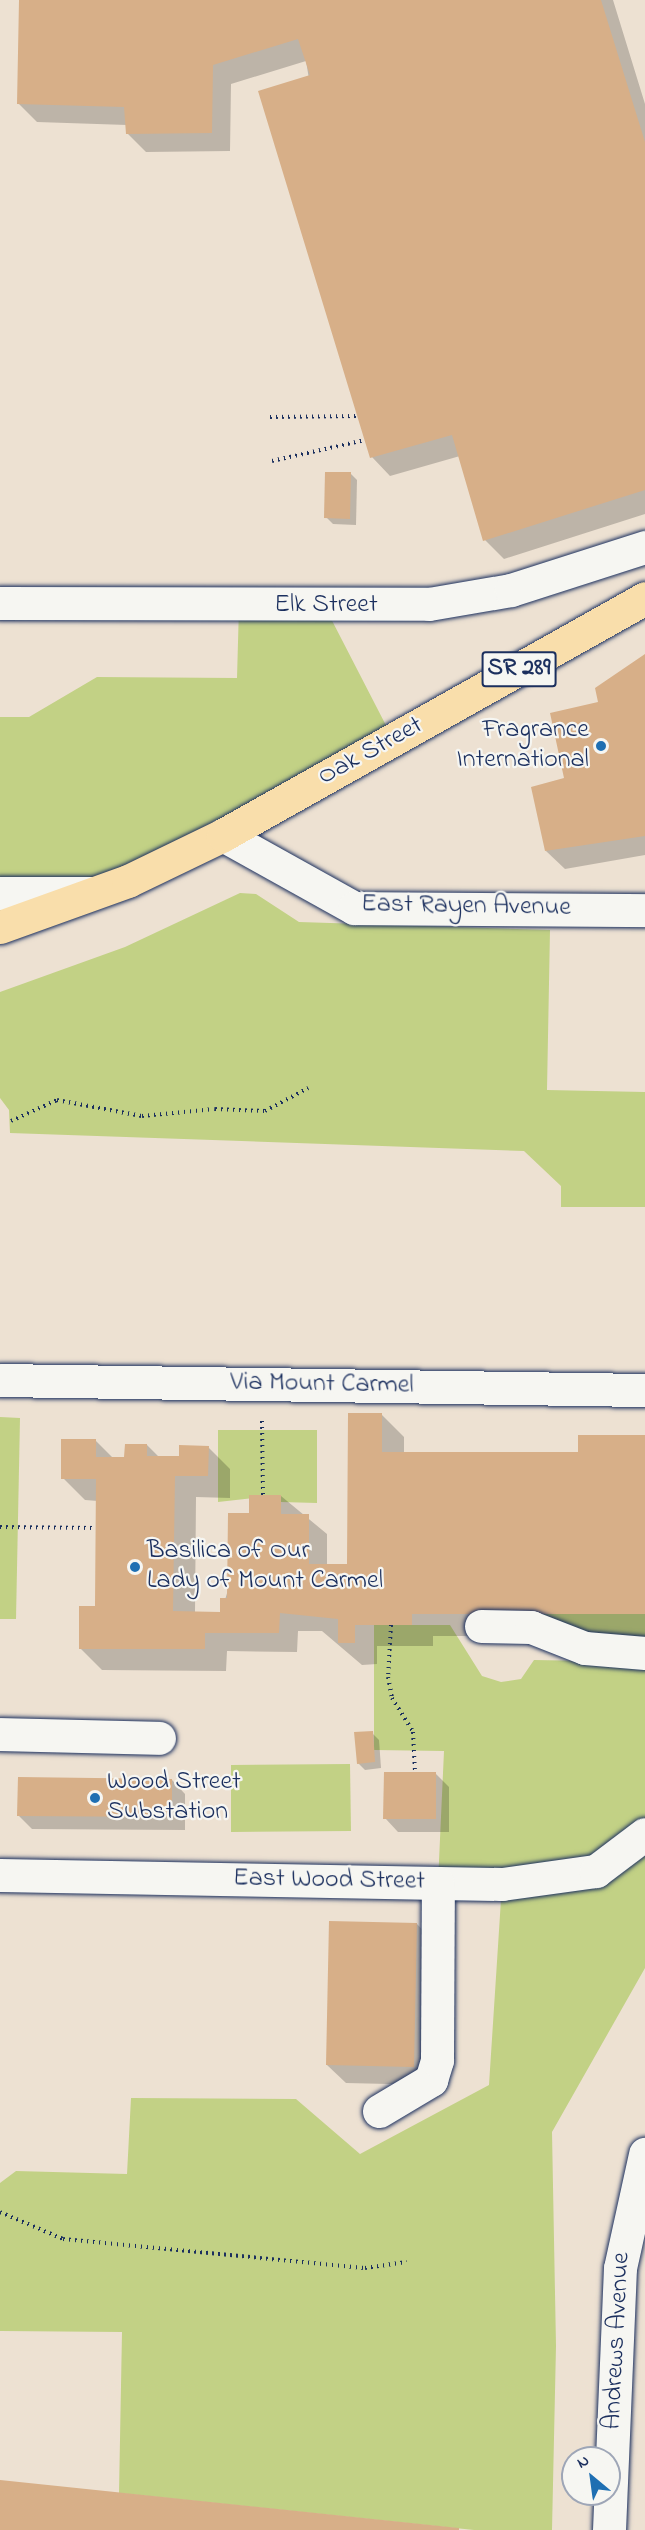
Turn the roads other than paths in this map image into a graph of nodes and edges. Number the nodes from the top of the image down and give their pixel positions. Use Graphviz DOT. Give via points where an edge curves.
graph roads {
  1 [pos="645,547"];
  2 [pos="645,598"];
  3 [pos="0,603"];
  4 [pos="223,836"];
  5 [pos="0,893"];
  6 [pos="98,893"];
  7 [pos="645,910"];
  8 [pos="0,927"];
  9 [pos="0,1380"];
  10 [pos="645,1390"];
  11 [pos="481,1626"];
  12 [pos="645,1653"];
  13 [pos="0,1734"];
  14 [pos="159,1738"];
  15 [pos="645,1834"];
  16 [pos="0,1875"];
  17 [pos="438,1883"];
  18 [pos="379,2111"];
  19 [pos="645,2154"];
  20 [pos="609,2530"];
  1 -- 3 [label="street, Elk Street" via="511,590 429,604"];
  2 -- 4 [label="main road, Oak Street / SR 289"];
  4 -- 6 [label="main road, SR 289"];
  4 -- 7 [label="street, East Rayen Avenue" via="354,908"];
  5 -- 6 [label="street"];
  6 -- 8 [label="main road, SR 289"];
  9 -- 10 [label="street, Via Mount Carmel"];
  11 -- 12 [label="street" via="531,1627 585,1648"];
  13 -- 14 [label="street"];
  15 -- 17 [label="street, East Wood Street" via="596,1871 572,1878"];
  16 -- 17 [label="street, East Wood Street"];
  17 -- 18 [label="street" via="437,2060 431,2080"];
  19 -- 20 [label="street, Andrews Avenue" via="620,2268"];
}
